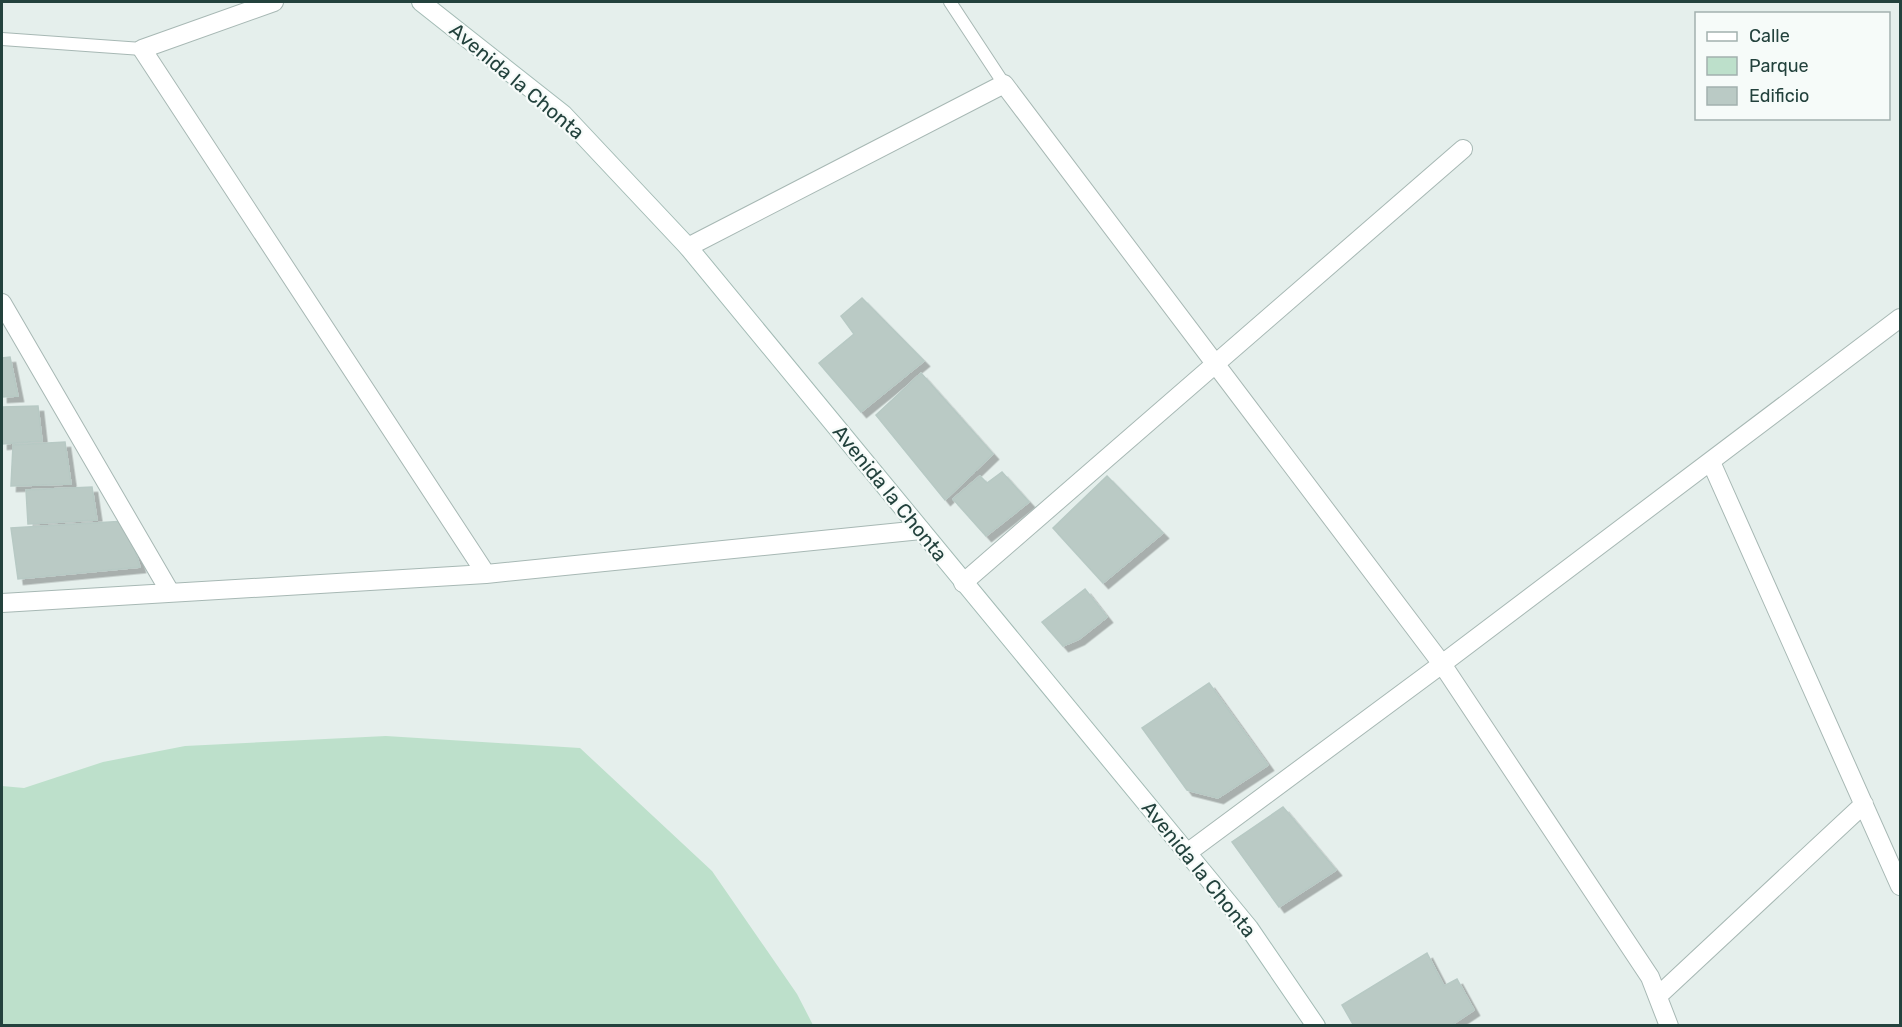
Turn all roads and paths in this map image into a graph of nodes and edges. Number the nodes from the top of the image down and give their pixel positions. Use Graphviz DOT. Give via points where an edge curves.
graph roads {
  1 [pos="274,2"];
  2 [pos="421,2"];
  3 [pos="950,2"];
  4 [pos="2,39"];
  5 [pos="142,49"];
  6 [pos="1004,84"];
  7 [pos="1463,149"];
  8 [pos="688,247"];
  9 [pos="2,303"];
  10 [pos="1900,318"];
  11 [pos="1216,365"];
  12 [pos="1711,462"];
  13 [pos="921,530"];
  14 [pos="486,574"];
  15 [pos="963,583"];
  16 [pos="170,592"];
  17 [pos="2,603"];
  18 [pos="1442,664"];
  19 [pos="1864,804"];
  20 [pos="1187,853"];
  21 [pos="1900,886"];
  22 [pos="1658,996"];
  23 [pos="1316,1026"];
  24 [pos="1669,1026"];
  1 -- 5 [label="street"];
  2 -- 8 [label="street, Avenida la Chonta" via="563,114"];
  3 -- 6 [label="lane"];
  4 -- 5 [label="lane"];
  5 -- 14 [label="street"];
  6 -- 8 [label="street"];
  6 -- 11 [label="street"];
  7 -- 11 [label="street"];
  8 -- 13 [label="street, Avenida la Chonta"];
  9 -- 16 [label="street"];
  10 -- 12 [label="street"];
  11 -- 15 [label="street"];
  11 -- 18 [label="street"];
  12 -- 18 [label="street"];
  12 -- 19 [label="street"];
  13 -- 14 [label="street"];
  13 -- 15 [label="street, Avenida la Chonta"];
  14 -- 16 [label="street"];
  15 -- 20 [label="street, Avenida la Chonta"];
  16 -- 17 [label="street"];
  18 -- 20 [label="street"];
  18 -- 22 [label="street" via="1650,977"];
  19 -- 21 [label="street"];
  19 -- 22 [label="street"];
  20 -- 23 [label="street, Avenida la Chonta" via="1249,928"];
  22 -- 24 [label="street"];
}
